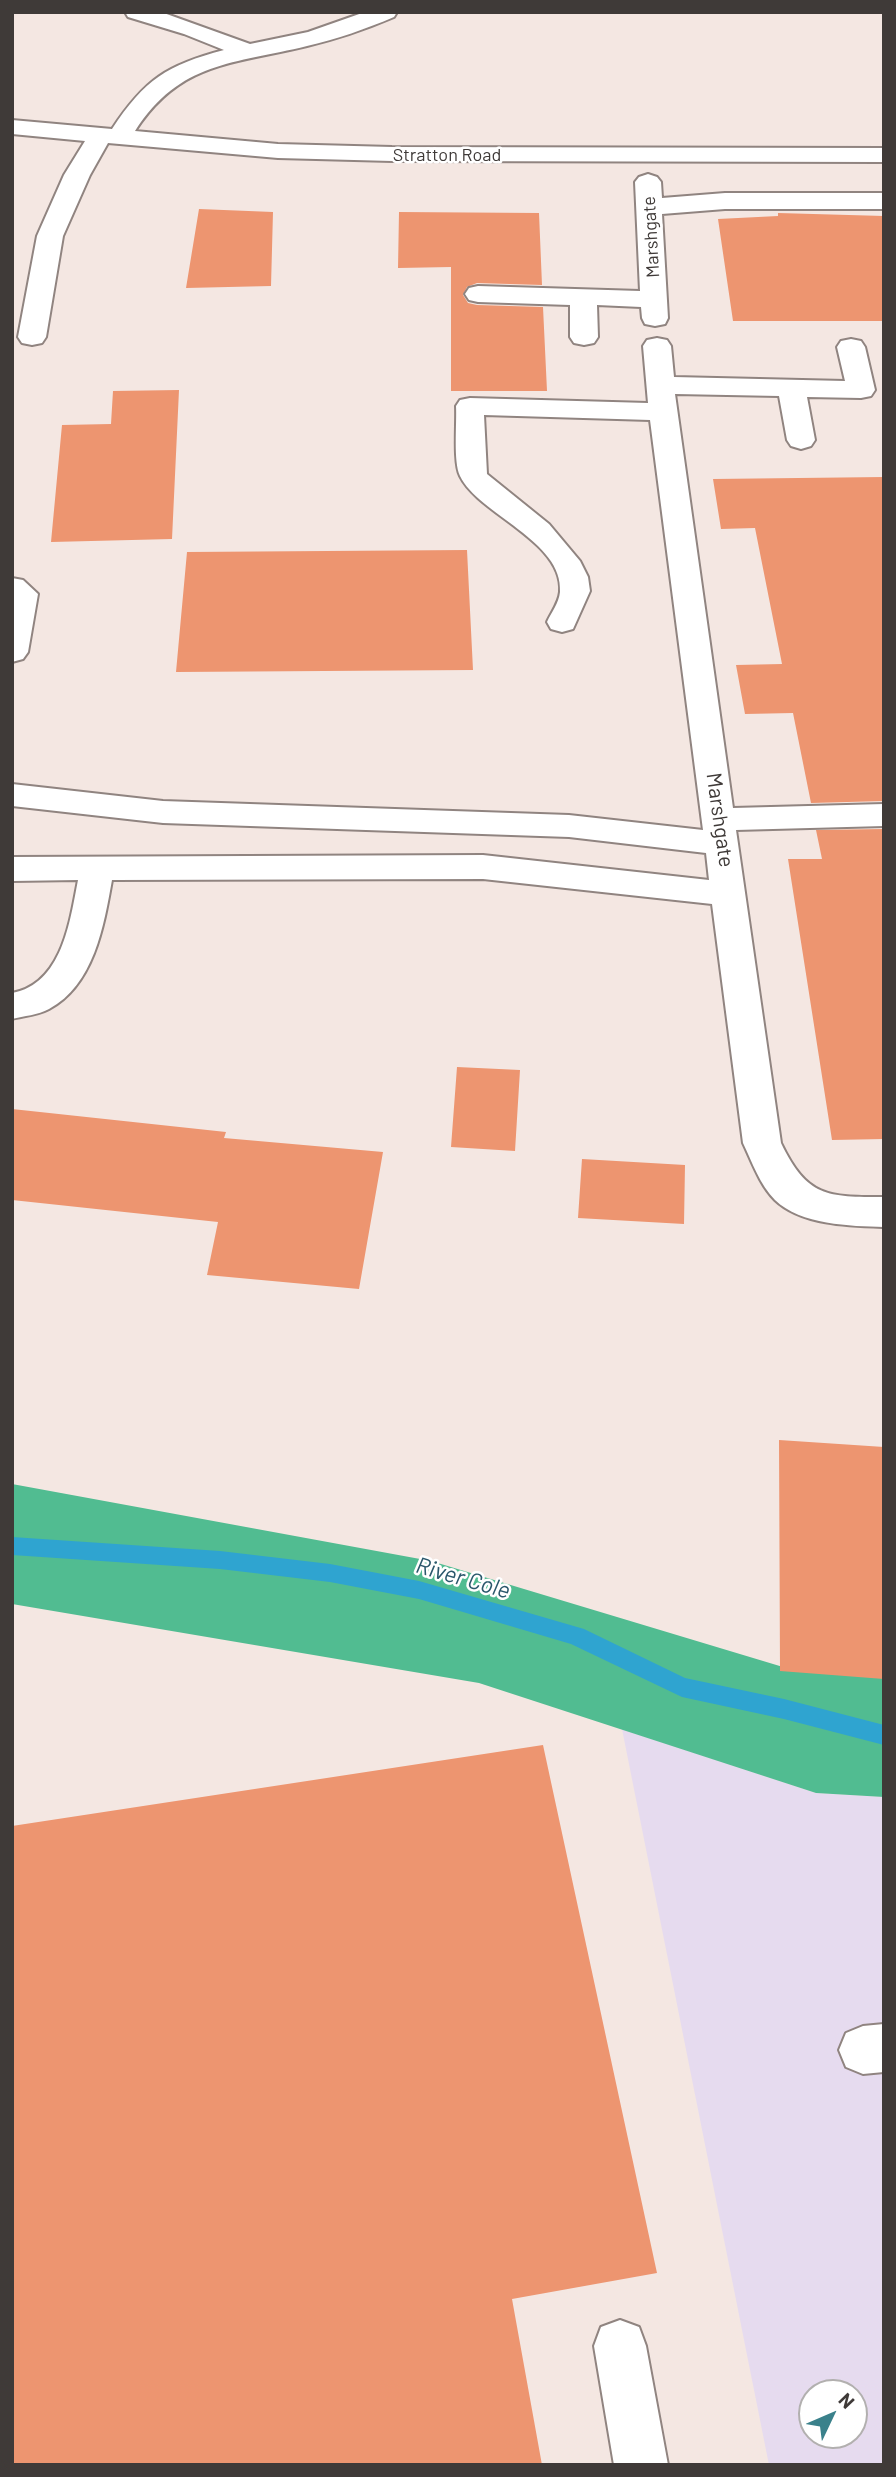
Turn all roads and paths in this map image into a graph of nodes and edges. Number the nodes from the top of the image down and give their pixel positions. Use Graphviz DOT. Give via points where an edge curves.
graph roads {
  1 [pos="136,12"];
  2 [pos="386,12"];
  3 [pos="250,52"];
  4 [pos="12,127"];
  5 [pos="109,137"];
  6 [pos="884,155"];
  7 [pos="647,156"];
  8 [pos="884,201"];
  9 [pos="649,207"];
  10 [pos="478,294"];
  11 [pos="583,297"];
  12 [pos="656,321"];
  13 [pos="32,337"];
  14 [pos="584,337"];
  15 [pos="851,347"];
  16 [pos="790,388"];
  17 [pos="662,398"];
  18 [pos="801,440"];
  19 [pos="12,587"];
  20 [pos="562,622"];
  21 [pos="12,652"];
  22 [pos="12,795"];
  23 [pos="884,816"];
  24 [pos="721,831"];
  25 [pos="97,868"];
  26 [pos="12,869"];
  27 [pos="729,894"];
  28 [pos="12,1006"];
  29 [pos="884,1212"];
  30 [pos="620,2346"];
  31 [pos="641,2465"];
  1 -- 3 [label="street"];
  2 -- 3 [label="street" via="308,39"];
  3 -- 5 [label="street" via="206,64 159,85"];
  4 -- 5 [label="street, Stratton Road"];
  5 -- 7 [label="street, Stratton Road" via="278,151"];
  5 -- 13 [label="street" via="77,174 50,236"];
  6 -- 7 [label="street, Stratton Road"];
  7 -- 9 [label="street, Marshgate"];
  8 -- 9 [label="street" via="725,201"];
  9 -- 12 [label="street, Marshgate"];
  10 -- 11 [label="street"];
  11 -- 12 [label="street"];
  11 -- 14 [label="street"];
  12 -- 17 [label="street, Marshgate"];
  15 -- 16 [label="street" via="861,390"];
  16 -- 17 [label="street"];
  16 -- 18 [label="street"];
  17 -- 20 [label="street" via="470,406 473,474 534,524 575,579 575,592"];
  17 -- 24 [label="street, Marshgate"];
  19 -- 21 [label="street" via="23,594"];
  22 -- 24 [label="street" via="163,812"];
  23 -- 24 [label="street"];
  24 -- 27 [label="street, Marshgate"];
  25 -- 26 [label="street"];
  25 -- 27 [label="street" via="483,867"];
  25 -- 28 [label="street" via="83,939 63,979 38,1000"];
  27 -- 29 [label="street, Marshgate" via="762,1143 792,1193 846,1212"];
  30 -- 31 [label="street"];
}
